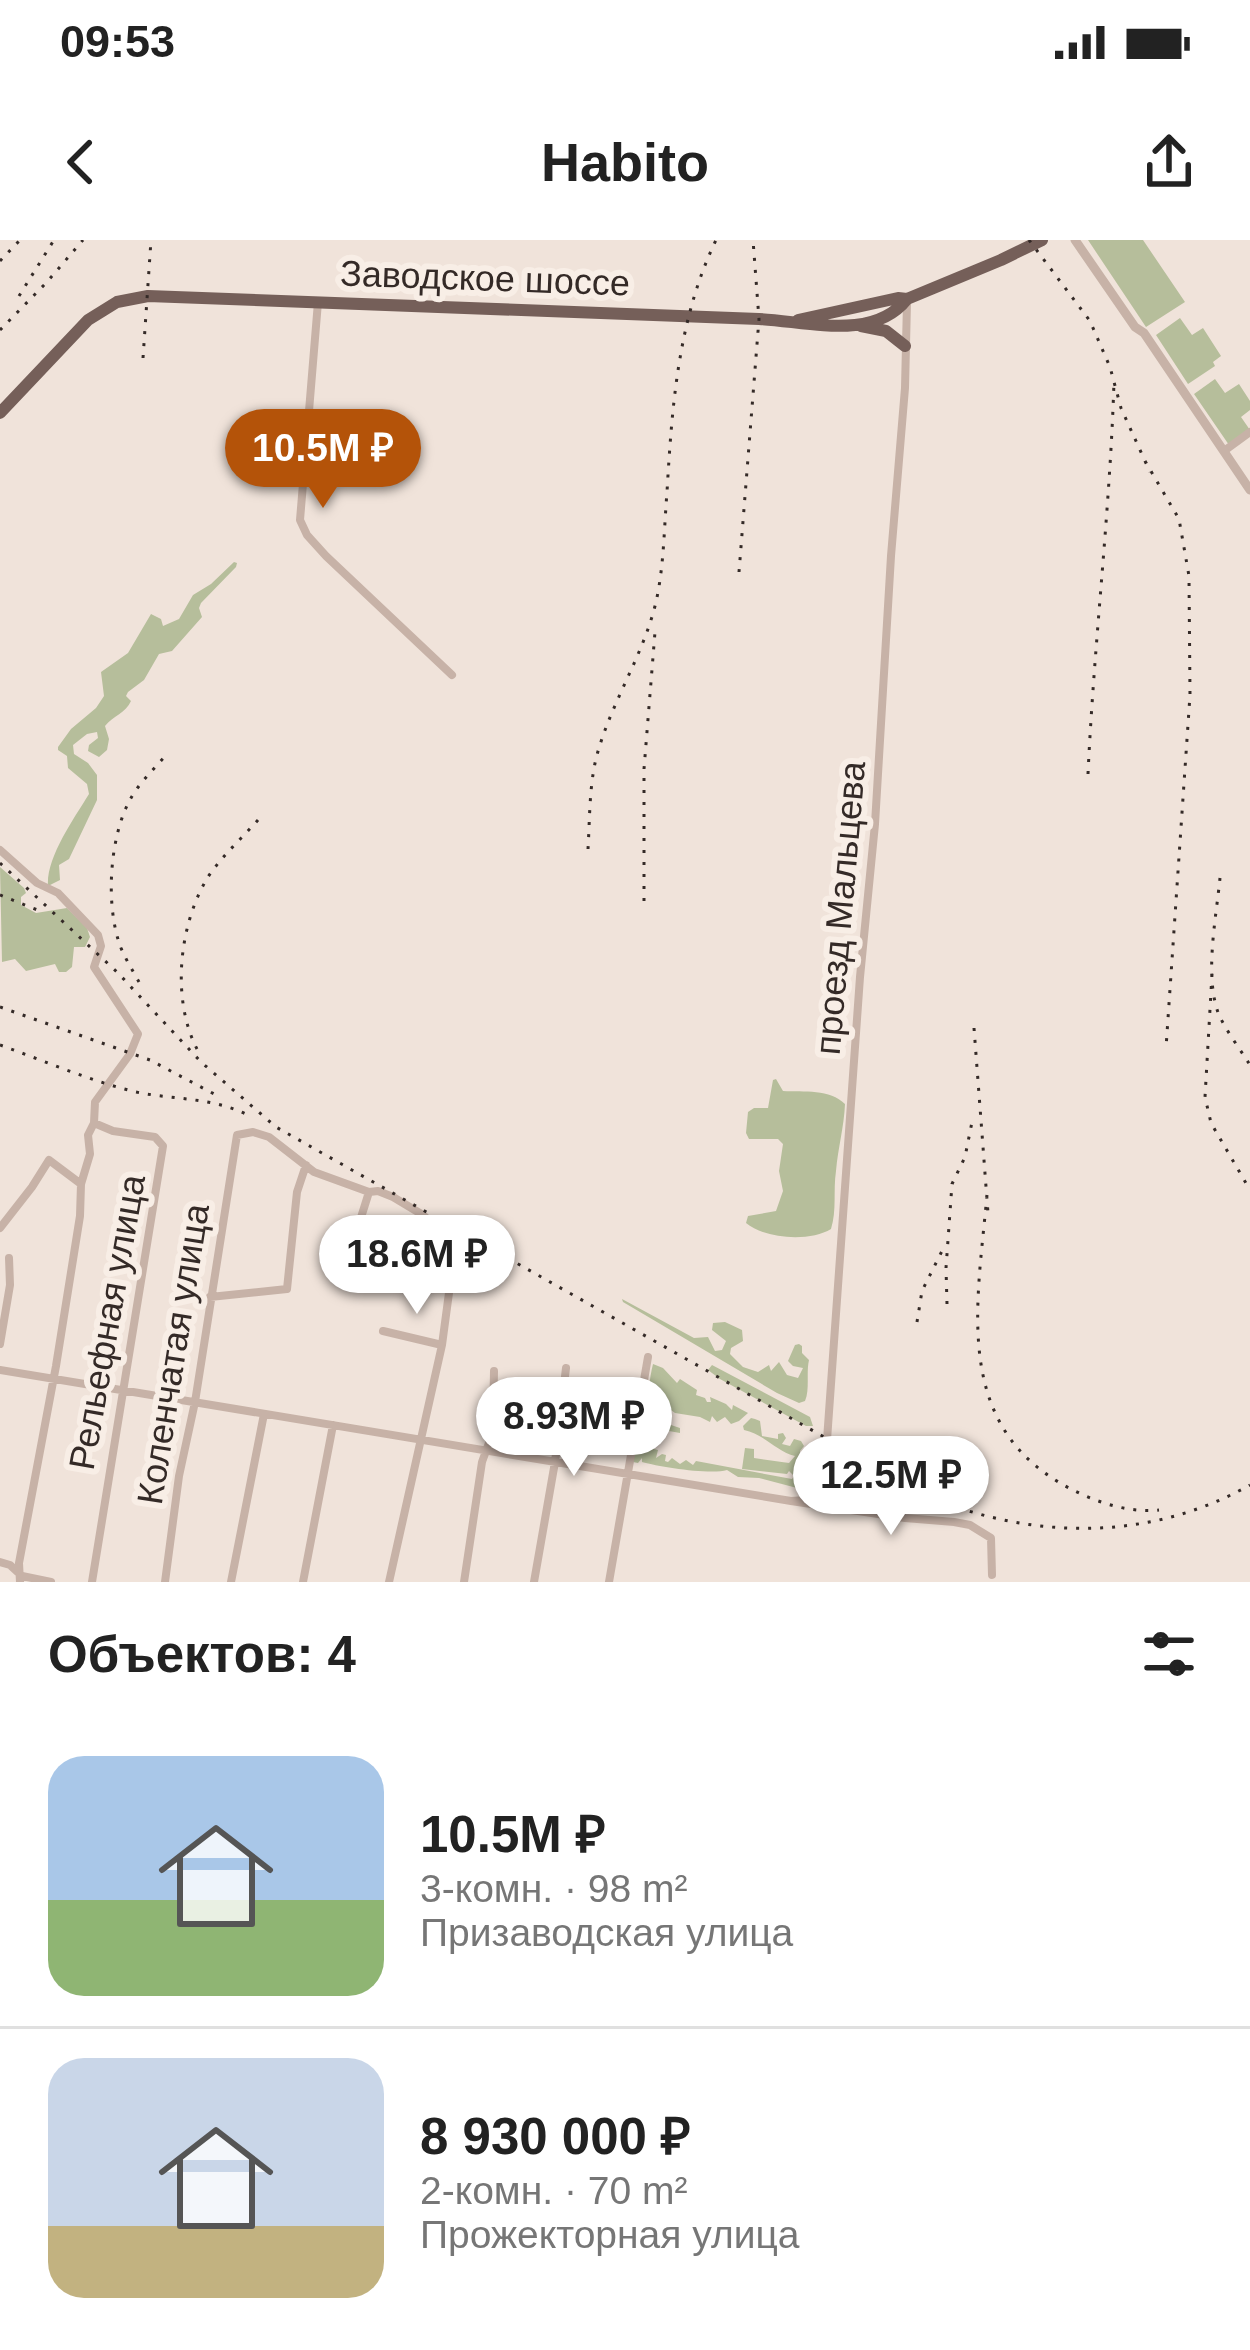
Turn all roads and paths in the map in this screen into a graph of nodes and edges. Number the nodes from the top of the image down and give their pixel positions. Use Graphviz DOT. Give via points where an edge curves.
graph roads {
  1 [pos="1042,240"];
  2 [pos="1075,240"];
  3 [pos="908,299"];
  4 [pos="318,302"];
  5 [pos="797,321"];
  6 [pos="860,326"];
  7 [pos="905,346"];
  8 [pos="0,413"];
  9 [pos="1250,432"];
  10 [pos="1224,451"];
  11 [pos="1250,490"];
  12 [pos="452,675"];
  13 [pos="0,850"];
  14 [pos="94,1123"];
  15 [pos="306,1165"];
  16 [pos="81,1184"];
  17 [pos="369,1192"];
  18 [pos="0,1228"];
  19 [pos="10,1258"];
  20 [pos="360,1280"];
  21 [pos="210,1298"];
  22 [pos="383,1331"];
  23 [pos="0,1344"];
  24 [pos="442,1345"];
  25 [pos="648,1357"];
  26 [pos="566,1368"];
  27 [pos="0,1370"];
  28 [pos="494,1371"];
  29 [pos="53,1378"];
  30 [pos="124,1390"];
  31 [pos="195,1402"];
  32 [pos="264,1414"];
  33 [pos="333,1425"];
  34 [pos="419,1439"];
  35 [pos="485,1450"];
  36 [pos="555,1462"];
  37 [pos="629,1474"];
  38 [pos="791,1501"];
  39 [pos="0,1562"];
  40 [pos="992,1575"];
  41 [pos="21,1579"];
  42 [pos="51,1582"];
  43 [pos="92,1582"];
  44 [pos="165,1582"];
  45 [pos="231,1582"];
  46 [pos="303,1582"];
  47 [pos="389,1582"];
  48 [pos="464,1582"];
  49 [pos="534,1582"];
  50 [pos="609,1582"];
  1 -- 3 [label="main road, Заводское шоссе"];
  2 -- 10 [label="street"];
  3 -- 5 [label="main road, Заводское шоссе"];
  3 -- 6 [label="main road, Заводское шоссе"];
  3 -- 7 [label="street, проезд Мальцева"];
  4 -- 5 [label="main road, Заводское шоссе"];
  4 -- 8 [label="main road, Заводское шоссе" via="118,302 88,320"];
  4 -- 12 [label="street" via="300,520 326,556"];
  5 -- 6 [label="main road, Заводское шоссе"];
  6 -- 7 [label="main road"];
  7 -- 38 [label="street, проезд Мальцева" via="827,1440 814,1495"];
  9 -- 10 [label="street"];
  10 -- 11 [label="street"];
  13 -- 14 [label="street" via="98,935 94,967 137,1034 94,1102"];
  14 -- 16 [label="street"];
  14 -- 30 [label="street, Рельефная улица" via="163,1146"];
  15 -- 17 [label="street"];
  15 -- 21 [label="street" via="287,1289"];
  15 -- 21 [label="street, Коленчатая улица" via="269,1136 237,1136"];
  16 -- 18 [label="street" via="49,1160"];
  16 -- 29 [label="street"];
  17 -- 20 [label="street" via="358,1227"];
  17 -- 24 [label="street" via="408,1205 442,1233 453,1263"];
  19 -- 23 [label="street"];
  21 -- 31 [label="street, Коленчатая улица"];
  22 -- 24 [label="street"];
  24 -- 34 [label="street"];
  25 -- 37 [label="street"];
  26 -- 36 [label="street"];
  27 -- 29 [label="street"];
  28 -- 35 [label="street"];
  29 -- 30 [label="street"];
  29 -- 41 [label="street"];
  30 -- 31 [label="street"];
  30 -- 43 [label="street, Рельефная улица"];
  31 -- 32 [label="street"];
  31 -- 44 [label="street, Коленчатая улица"];
  32 -- 33 [label="street"];
  32 -- 45 [label="street"];
  33 -- 34 [label="street"];
  33 -- 46 [label="street"];
  34 -- 35 [label="street"];
  34 -- 47 [label="street"];
  35 -- 36 [label="street"];
  35 -- 48 [label="street"];
  36 -- 37 [label="street"];
  36 -- 49 [label="street"];
  37 -- 38 [label="street"];
  37 -- 50 [label="street"];
  38 -- 40 [label="street" via="970,1525 991,1538"];
  39 -- 41 [label="street"];
  41 -- 42 [label="street"];
}
